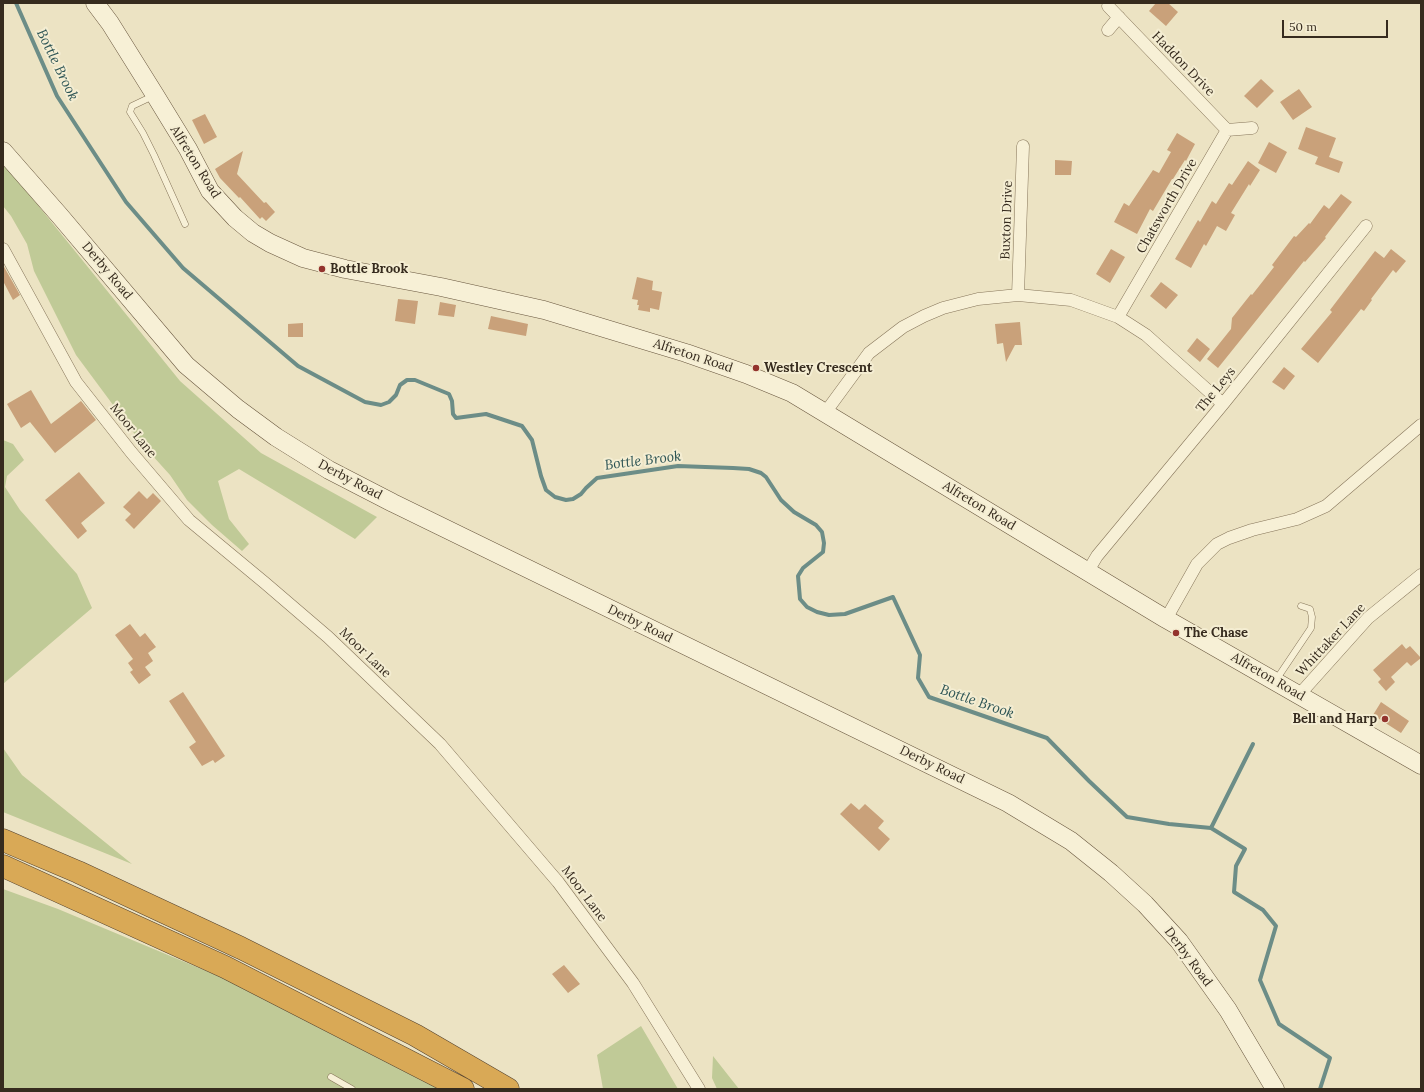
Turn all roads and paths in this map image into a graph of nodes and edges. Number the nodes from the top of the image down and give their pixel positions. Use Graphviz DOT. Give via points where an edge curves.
graph roads {
  1 [pos="95,3"];
  2 [pos="1108,6"];
  3 [pos="1119,17"];
  4 [pos="1108,30"];
  5 [pos="155,95"];
  6 [pos="1252,128"];
  7 [pos="1227,130"];
  8 [pos="1024,146"];
  9 [pos="3,151"];
  10 [pos="185,224"];
  11 [pos="1366,226"];
  12 [pos="3,249"];
  13 [pos="1018,295"];
  14 [pos="1118,317"];
  15 [pos="1223,404"];
  16 [pos="825,413"];
  17 [pos="1421,425"];
  18 [pos="1088,571"];
  19 [pos="1421,575"];
  20 [pos="1301,606"];
  21 [pos="1166,619"];
  22 [pos="1275,681"];
  23 [pos="1299,695"];
  24 [pos="1421,765"];
  25 [pos="3,840"];
  26 [pos="3,866"];
  27 [pos="331,1077"];
  28 [pos="352,1089"];
  29 [pos="462,1089"];
  30 [pos="508,1089"];
  31 [pos="699,1089"];
  32 [pos="1275,1089"];
  1 -- 5 [label="main road, Alfreton Road"];
  2 -- 3 [label="street, Haddon Drive"];
  3 -- 4 [label="street"];
  3 -- 7 [label="street, Haddon Drive"];
  5 -- 10 [label="lane" via="132,106 130,112 151,150"];
  5 -- 16 [label="main road, Alfreton Road" via="210,191 235,218 270,243 310,260 345,269 544,310 627,334 746,374 792,393"];
  6 -- 7 [label="street"];
  7 -- 14 [label="street, Chatsworth Drive"];
  8 -- 13 [label="street, Buxton Drive"];
  9 -- 32 [label="main road, Derby Road" via="186,365 276,437 329,470 393,503 1008,803 1071,842 1145,904 1179,941 1228,1010"];
  11 -- 15 [label="street, The Leys"];
  12 -- 31 [label="street, Moor Lane" via="76,382 131,452 189,520 328,637 440,744 558,882 633,983"];
  13 -- 14 [label="street" via="1071,300"];
  13 -- 16 [label="street" via="978,299 944,308 903,327 868,353"];
  14 -- 15 [label="street" via="1146,335"];
  15 -- 18 [label="street, The Leys" via="1097,556"];
  16 -- 18 [label="main road, Alfreton Road"];
  17 -- 21 [label="street" via="1326,506 1297,519 1252,530 1217,544 1197,564"];
  18 -- 21 [label="main road, Alfreton Road"];
  19 -- 23 [label="street, Whittaker Lane" via="1368,618"];
  20 -- 22 [label="lane" via="1310,609 1310,628"];
  21 -- 22 [label="main road, Alfreton Road"];
  22 -- 23 [label="main road, Alfreton Road"];
  23 -- 24 [label="main road, Alfreton Road"];
  25 -- 30 [label="highway" via="241,948 415,1035"];
  26 -- 29 [label="highway" via="225,967"];
  27 -- 28 [label="lane"];
}
